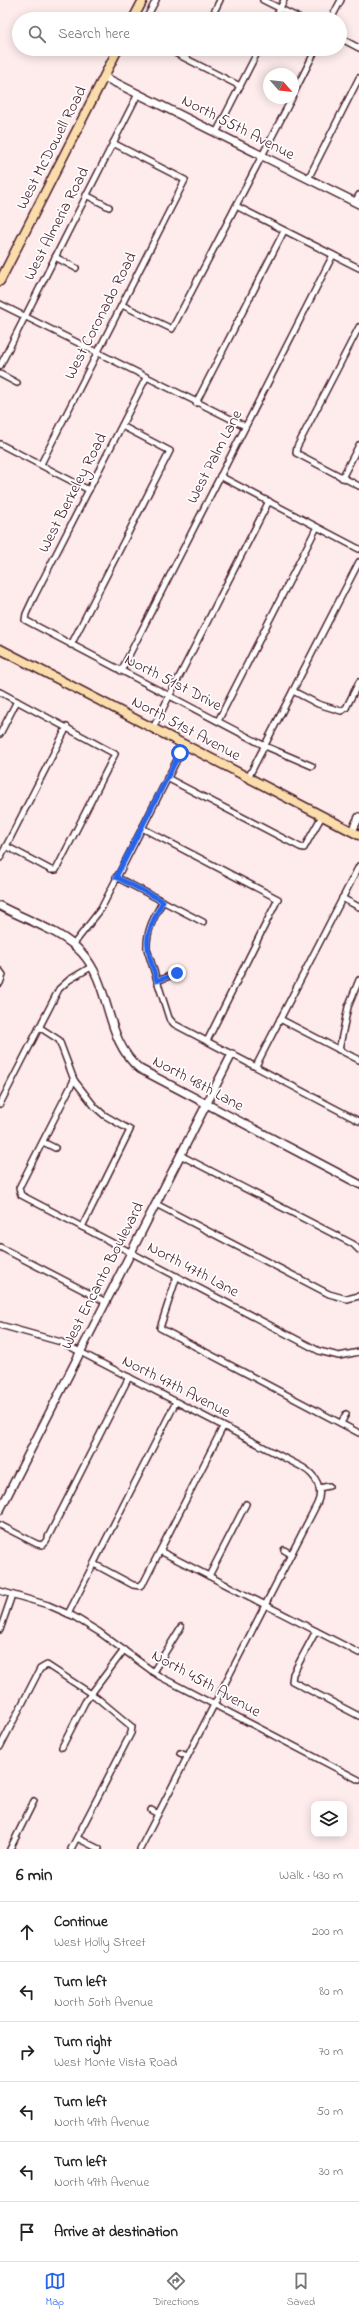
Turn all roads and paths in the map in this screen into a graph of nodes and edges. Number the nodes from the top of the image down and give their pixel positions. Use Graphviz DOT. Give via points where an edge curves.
graph roads {
  1 [pos="143,0"];
  2 [pos="156,0"];
  3 [pos="220,0"];
  4 [pos="263,0"];
  5 [pos="284,0"];
  6 [pos="341,0"];
  7 [pos="280,8"];
  8 [pos="137,12"];
  9 [pos="150,12"];
  10 [pos="214,12"];
  11 [pos="278,12"];
  12 [pos="288,12"];
  13 [pos="335,12"];
  14 [pos="347,42"];
  15 [pos="359,48"];
  16 [pos="114,56"];
  17 [pos="181,56"];
  18 [pos="255,56"];
  19 [pos="312,56"];
  20 [pos="104,77"];
  21 [pos="359,78"];
  22 [pos="299,83"];
  23 [pos="240,86"];
  24 [pos="138,94"];
  25 [pos="289,104"];
  26 [pos="216,133"];
  27 [pos="113,143"];
  28 [pos="262,156"];
  29 [pos="308,179"];
  30 [pos="359,194"];
  31 [pos="86,195"];
  32 [pos="357,203"];
  33 [pos="236,206"];
  34 [pos="109,207"];
  35 [pos="284,231"];
  36 [pos="333,255"];
  37 [pos="55,257"];
  38 [pos="76,268"];
  39 [pos="359,268"];
  40 [pos="0,281"];
  41 [pos="0,304"];
  42 [pos="122,305"];
  43 [pos="25,316"];
  44 [pos="359,327"];
  45 [pos="98,354"];
  46 [pos="0,366"];
  47 [pos="0,374"];
  48 [pos="146,378"];
  49 [pos="17,383"];
  50 [pos="196,403"];
  51 [pos="122,426"];
  52 [pos="245,426"];
  53 [pos="0,444"];
  54 [pos="359,445"];
  55 [pos="41,464"];
  56 [pos="220,476"];
  57 [pos="342,478"];
  58 [pos="359,486"];
  59 [pos="89,490"];
  60 [pos="269,501"];
  61 [pos="318,527"];
  62 [pos="359,549"];
  63 [pos="359,562"];
  64 [pos="25,620"];
  65 [pos="71,645"];
  66 [pos="0,648"];
  67 [pos="121,671"];
  68 [pos="359,682"];
  69 [pos="293,691"];
  70 [pos="0,692"];
  71 [pos="170,696"];
  72 [pos="17,701"];
  73 [pos="218,721"];
  74 [pos="67,727"];
  75 [pos="153,728"];
  76 [pos="0,734"];
  77 [pos="185,744"];
  78 [pos="265,746"];
  79 [pos="312,766"];
  80 [pos="167,778"];
  81 [pos="248,778"];
  82 [pos="322,816"];
  83 [pos="359,817"];
  84 [pos="142,828"];
  85 [pos="356,833"];
  86 [pos="6,846"];
  87 [pos="0,858"];
  88 [pos="359,866"];
  89 [pos="116,877"];
  90 [pos="342,898"];
  91 [pos="163,901"];
  92 [pos="0,906"];
  93 [pos="359,907"];
  94 [pos="204,922"];
  95 [pos="73,946"];
  96 [pos="91,967"];
  97 [pos="2,973"];
  98 [pos="177,973"];
  99 [pos="359,980"];
  100 [pos="157,981"];
  101 [pos="0,983"];
  102 [pos="280,1019"];
  103 [pos="39,1027"];
  104 [pos="207,1041"];
  105 [pos="339,1050"];
  106 [pos="232,1054"];
  107 [pos="359,1060"];
  108 [pos="256,1066"];
  109 [pos="74,1080"];
  110 [pos="0,1104"];
  111 [pos="206,1105"];
  112 [pos="359,1120"];
  113 [pos="42,1142"];
  114 [pos="55,1148"];
  115 [pos="180,1155"];
  116 [pos="359,1184"];
  117 [pos="156,1204"];
  118 [pos="82,1227"];
  119 [pos="0,1247"];
  120 [pos="359,1250"];
  121 [pos="131,1252"];
  122 [pos="177,1276"];
  123 [pos="359,1296"];
  124 [pos="106,1302"];
  125 [pos="0,1326"];
  126 [pos="80,1352"];
  127 [pos="359,1352"];
  128 [pos="129,1377"];
  129 [pos="176,1402"];
  130 [pos="346,1414"];
  131 [pos="341,1423"];
  132 [pos="223,1426"];
  133 [pos="359,1433"];
  134 [pos="329,1486"];
  135 [pos="319,1488"];
  136 [pos="246,1504"];
  137 [pos="0,1510"];
  138 [pos="0,1525"];
  139 [pos="284,1550"];
  140 [pos="160,1551"];
  141 [pos="291,1554"];
  142 [pos="94,1564"];
  143 [pos="209,1576"];
  144 [pos="0,1591"];
  145 [pos="12,1595"];
  146 [pos="265,1605"];
  147 [pos="68,1614"];
  148 [pos="182,1627"];
  149 [pos="0,1630"];
  150 [pos="316,1631"];
  151 [pos="124,1650"];
  152 [pos="359,1653"];
  153 [pos="153,1672"];
  154 [pos="91,1693"];
  155 [pos="214,1704"];
  156 [pos="359,1716"];
  157 [pos="62,1746"];
  158 [pos="0,1747"];
  159 [pos="180,1753"];
  160 [pos="187,1756"];
  161 [pos="359,1780"];
  162 [pos="34,1802"];
  163 [pos="151,1810"];
  164 [pos="158,1814"];
  165 [pos="77,1838"];
  166 [pos="10,1849"];
  167 [pos="71,1849"];
  168 [pos="99,1849"];
  169 [pos="140,1849"];
  1 -- 8 [label="main road"];
  2 -- 9 [label="street"];
  3 -- 10 [label="street"];
  4 -- 7 [label="street"];
  5 -- 7 [label="street"];
  6 -- 13 [label="street"];
  7 -- 11 [label="street"];
  7 -- 12 [label="street"];
  14 -- 15 [label="street"];
  16 -- 20 [label="main road, West McDowell Road"];
  17 -- 23 [label="street"];
  18 -- 23 [label="street"];
  19 -- 22 [label="street"];
  20 -- 24 [label="street, North 55th Avenue"];
  20 -- 40 [label="main road, West McDowell Road"];
  21 -- 29 [label="street"];
  23 -- 26 [label="street"];
  24 -- 26 [label="street, North 55th Avenue"];
  24 -- 27 [label="street, West Almeria Road"];
  25 -- 28 [label="street"];
  26 -- 28 [label="street, North 55th Avenue"];
  27 -- 31 [label="street, West Almeria Road"];
  27 -- 42 [label="street, West Coronado Road" via="185,180"];
  28 -- 29 [label="street, North 55th Avenue"];
  28 -- 33 [label="street"];
  29 -- 32 [label="street, North 55th Avenue"];
  30 -- 32 [label="street"];
  31 -- 34 [label="street"];
  31 -- 37 [label="street, West Almeria Road"];
  33 -- 35 [label="street"];
  33 -- 42 [label="street" via="172,328"];
  35 -- 36 [label="street"];
  35 -- 50 [label="street"];
  36 -- 39 [label="street"];
  36 -- 52 [label="street, West Palm Lane"];
  37 -- 38 [label="street"];
  37 -- 43 [label="street, West Almeria Road"];
  41 -- 43 [label="street"];
  42 -- 45 [label="street, West Coronado Road"];
  43 -- 45 [label="street"];
  43 -- 46 [label="street, West Almeria Road"];
  44 -- 57 [label="street" via="296,453"];
  45 -- 48 [label="street"];
  45 -- 55 [label="street, West Coronado Road"];
  47 -- 49 [label="street"];
  48 -- 50 [label="street"];
  48 -- 51 [label="street, West Berkeley Road"];
  50 -- 52 [label="street"];
  51 -- 59 [label="street, West Berkeley Road"];
  51 -- 65 [label="street" via="170,451"];
  52 -- 56 [label="street, West Palm Lane"];
  53 -- 55 [label="street"];
  54 -- 57 [label="street"];
  55 -- 59 [label="street"];
  56 -- 60 [label="street"];
  56 -- 67 [label="street, West Palm Lane"];
  57 -- 58 [label="street"];
  59 -- 64 [label="street, West Berkeley Road" via="28,608"];
  60 -- 61 [label="street"];
  60 -- 71 [label="street"];
  61 -- 62 [label="street"];
  61 -- 73 [label="street"];
  63 -- 69 [label="street"];
  64 -- 65 [label="street, North 51st Drive"];
  65 -- 67 [label="street, North 51st Drive"];
  66 -- 75 [label="main road, North 51st Avenue"];
  67 -- 71 [label="street, North 51st Drive"];
  68 -- 69 [label="street" via="346,708 341,711 318,704"];
  69 -- 78 [label="street"];
  70 -- 72 [label="street"];
  71 -- 73 [label="street, North 51st Drive"];
  71 -- 75 [label="street"];
  72 -- 74 [label="street"];
  72 -- 76 [label="street"];
  73 -- 78 [label="street, North 51st Drive"];
  74 -- 86 [label="street"];
  74 -- 86 [label="street" via="115,754 56,870 51,870"];
  75 -- 77 [label="main road, North 51st Avenue"];
  77 -- 80 [label="street"];
  77 -- 81 [label="main road, North 51st Avenue"];
  78 -- 79 [label="street, North 51st Drive"];
  78 -- 81 [label="street"];
  80 -- 82 [label="street" via="300,848 304,848"];
  80 -- 84 [label="street"];
  81 -- 82 [label="main road, North 51st Avenue"];
  82 -- 85 [label="main road, North 51st Avenue"];
  83 -- 85 [label="street"];
  84 -- 89 [label="street"];
  84 -- 104 [label="street" via="278,899"];
  86 -- 87 [label="street"];
  88 -- 90 [label="street"];
  89 -- 91 [label="street"];
  89 -- 95 [label="street" via="101,909"];
  90 -- 93 [label="street"];
  90 -- 102 [label="street"];
  91 -- 94 [label="street"];
  91 -- 100 [label="street" via="150,925 145,946"];
  92 -- 95 [label="street, North 48th Lane"];
  95 -- 96 [label="street, North 48th Lane"];
  96 -- 103 [label="street" via="64,984"];
  96 -- 111 [label="street, North 48th Lane" via="101,988 118,1040 133,1064 151,1077"];
  97 -- 101 [label="street"];
  98 -- 100 [label="street"];
  99 -- 105 [label="street" via="348,1007"];
  100 -- 104 [label="street" via="169,1018 174,1024"];
  102 -- 105 [label="street"];
  102 -- 108 [label="street"];
  103 -- 109 [label="street" via="59,1040"];
  103 -- 110 [label="street"];
  104 -- 106 [label="street"];
  105 -- 107 [label="street"];
  106 -- 108 [label="street"];
  106 -- 111 [label="street, West Encanto Boulevard"];
  108 -- 112 [label="street"];
  109 -- 113 [label="street"];
  109 -- 118 [label="street" via="95,1107 130,1130"];
  111 -- 115 [label="street, West Encanto Boulevard"];
  111 -- 116 [label="street, North 48th Lane"];
  113 -- 114 [label="street"];
  113 -- 118 [label="street, North 47th Lane" via="19,1188 19,1193"];
  115 -- 117 [label="street, West Encanto Boulevard"];
  115 -- 120 [label="street" via="353,1244"];
  117 -- 121 [label="street, West Encanto Boulevard"];
  117 -- 123 [label="street" via="329,1294 347,1299"];
  118 -- 121 [label="street, North 47th Lane"];
  119 -- 124 [label="street"];
  121 -- 122 [label="street, North 47th Lane"];
  121 -- 124 [label="street, West Encanto Boulevard"];
  122 -- 127 [label="street, North 47th Lane" via="319,1351 334,1355"];
  122 -- 131 [label="street" via="160,1328"];
  124 -- 126 [label="street, West Encanto Boulevard"];
  125 -- 126 [label="street, North 47th Avenue" via="54,1340"];
  126 -- 128 [label="street, North 47th Avenue"];
  126 -- 137 [label="street, West Encanto Boulevard"];
  128 -- 129 [label="street, North 47th Avenue"];
  128 -- 138 [label="street" via="42,1545"];
  129 -- 132 [label="street, North 47th Avenue"];
  129 -- 142 [label="street"];
  130 -- 131 [label="street"];
  131 -- 133 [label="street"];
  132 -- 135 [label="street, North 47th Avenue" via="306,1469"];
  132 -- 140 [label="street"];
  134 -- 135 [label="street"];
  135 -- 141 [label="street" via="319,1500"];
  136 -- 143 [label="street"];
  139 -- 141 [label="street"];
  140 -- 142 [label="street" via="140,1586"];
  140 -- 143 [label="street"];
  141 -- 146 [label="street"];
  142 -- 147 [label="street"];
  143 -- 146 [label="street"];
  144 -- 145 [label="street, North 45th Avenue"];
  145 -- 147 [label="street, North 45th Avenue" via="48,1605"];
  145 -- 149 [label="street"];
  146 -- 150 [label="street"];
  146 -- 155 [label="street"];
  147 -- 151 [label="street, North 45th Avenue"];
  148 -- 153 [label="street"];
  150 -- 152 [label="street"];
  150 -- 156 [label="street" via="293,1674 292,1681"];
  151 -- 153 [label="street, North 45th Avenue"];
  151 -- 154 [label="street"];
  153 -- 155 [label="street, North 45th Avenue"];
  154 -- 157 [label="street"];
  154 -- 158 [label="street" via="46,1665 40,1670"];
  154 -- 165 [label="street" via="132,1726 131,1733"];
  155 -- 160 [label="street"];
  155 -- 161 [label="street, North 45th Avenue"];
  159 -- 160 [label="street"];
  160 -- 164 [label="street"];
  162 -- 166 [label="street"];
  163 -- 164 [label="street"];
  164 -- 169 [label="street"];
  165 -- 167 [label="street"];
  165 -- 168 [label="street"];
}
